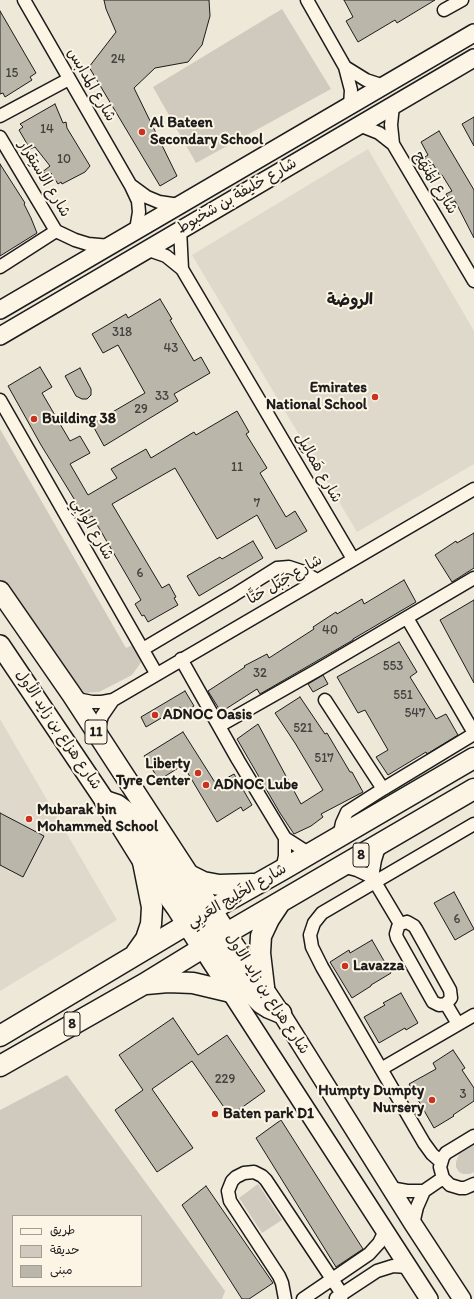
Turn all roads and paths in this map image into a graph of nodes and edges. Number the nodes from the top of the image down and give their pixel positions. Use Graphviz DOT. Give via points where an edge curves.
graph roads {
  1 [pos="24,0"];
  2 [pos="307,0"];
  3 [pos="462,0"];
  4 [pos="444,10"];
  5 [pos="474,33"];
  6 [pos="474,58"];
  7 [pos="345,68"];
  8 [pos="69,79"];
  9 [pos="384,86"];
  10 [pos="393,105"];
  11 [pos="350,106"];
  12 [pos="0,116"];
  13 [pos="359,125"];
  14 [pos="0,137"];
  15 [pos="393,144"];
  16 [pos="131,186"];
  17 [pos="179,205"];
  18 [pos="180,229"];
  19 [pos="136,230"];
  20 [pos="56,231"];
  21 [pos="110,246"];
  22 [pos="146,249"];
  23 [pos="0,267"];
  24 [pos="182,269"];
  25 [pos="474,280"];
  26 [pos="0,310"];
  27 [pos="0,336"];
  28 [pos="0,400"];
  29 [pos="474,489"];
  30 [pos="353,559"];
  31 [pos="474,578"];
  32 [pos="317,580"];
  33 [pos="0,591"];
  34 [pos="407,618"];
  35 [pos="0,645"];
  36 [pos="143,649"];
  37 [pos="181,659"];
  38 [pos="156,673"];
  39 [pos="72,696"];
  40 [pos="113,700"];
  41 [pos="325,700"];
  42 [pos="219,726"];
  43 [pos="97,734"];
  44 [pos="474,734"];
  45 [pos="474,758"];
  46 [pos="383,788"];
  47 [pos="474,789"];
  48 [pos="105,801"];
  49 [pos="474,824"];
  50 [pos="285,838"];
  51 [pos="333,840"];
  52 [pos="380,844"];
  53 [pos="310,854"];
  54 [pos="143,862"];
  55 [pos="342,866"];
  56 [pos="282,870"];
  57 [pos="189,875"];
  58 [pos="374,879"];
  59 [pos="259,883"];
  60 [pos="280,903"];
  61 [pos="400,924"];
  62 [pos="207,928"];
  63 [pos="135,955"];
  64 [pos="144,984"];
  65 [pos="264,987"];
  66 [pos="231,992"];
  67 [pos="446,1004"];
  68 [pos="281,1013"];
  69 [pos="474,1015"];
  70 [pos="458,1024"];
  71 [pos="0,1036"];
  72 [pos="46,1039"];
  73 [pos="0,1066"];
  74 [pos="381,1069"];
  75 [pos="474,1136"];
  76 [pos="441,1162"];
  77 [pos="443,1178"];
  78 [pos="474,1184"];
  79 [pos="390,1188"];
  80 [pos="424,1191"];
  81 [pos="412,1224"];
  82 [pos="385,1231"];
  83 [pos="408,1267"];
  84 [pos="332,1280"];
  85 [pos="339,1297"];
  86 [pos="285,1299"];
  87 [pos="303,1299"];
  88 [pos="429,1299"];
  89 [pos="462,1299"];
  1 -- 8 [label="street, شارع المدابس"];
  2 -- 7 [label="street"];
  3 -- 4 [label="street"];
  5 -- 9 [label="main road, شارع خليفة بن شخبوط"];
  6 -- 10 [label="main road, شارع خليفة بن شخبوط"];
  7 -- 9 [label="street" via="366,80"];
  7 -- 11 [label="street" via="351,90"];
  8 -- 12 [label="street"];
  8 -- 16 [label="street, شارع المدابس"];
  9 -- 11 [label="main road, شارع خليفة بن شخبوط"];
  10 -- 13 [label="main road, شارع خليفة بن شخبوط"];
  10 -- 15 [label="street, شارع المَنهَج"];
  11 -- 17 [label="main road, شارع خليفة بن شخبوط"];
  13 -- 15 [label="street, شارع المَنهَج" via="379,133"];
  13 -- 18 [label="main road, شارع خليفة بن شخبوط"];
  14 -- 20 [label="street, شارع الاستِقرار"];
  15 -- 25 [label="street, شارع المَنهَج"];
  16 -- 17 [label="street, شارع المدابس" via="158,202"];
  16 -- 19 [label="street, شارع المدابس" via="138,201"];
  17 -- 19 [label="main road, شارع خليفة بن شخبوط"];
  18 -- 22 [label="main road, شارع خليفة بن شخبوط"];
  18 -- 24 [label="street, شارع هَمالِيل"];
  19 -- 21 [label="main road, شارع خليفة بن شخبوط"];
  20 -- 21 [label="street, شارع الاستِقرار" via="81,242"];
  20 -- 23 [label="street"];
  21 -- 26 [label="main road, شارع خليفة بن شخبوط"];
  22 -- 24 [label="street, شارع هَمالِيل" via="166,256"];
  22 -- 27 [label="main road, شارع خليفة بن شخبوط"];
  24 -- 30 [label="street, شارع هَمالِيل"];
  28 -- 36 [label="street, شارع الوابِي"];
  29 -- 30 [label="street, شارع جَبَل حَتَّا"];
  30 -- 32 [label="street, شارع جَبَل حَتَّا"];
  31 -- 34 [label="street"];
  32 -- 36 [label="street" via="289,567 277,568"];
  32 -- 37 [label="street, شارع جَبَل حَتَّا"];
  33 -- 39 [label="main road, شارع هزاع بن زايد الأول / 11"];
  34 -- 42 [label="street"];
  34 -- 44 [label="street"];
  35 -- 48 [label="main road, شارع هزاع بن زايد الأول / 11"];
  36 -- 38 [label="street, شارع الوابِي"];
  37 -- 38 [label="street, شارع جَبَل حَتَّا"];
  37 -- 42 [label="street"];
  38 -- 40 [label="street, شارع جَبَل حَتَّا"];
  39 -- 40 [label="street, شارع جَبَل حَتَّا" via="92,702"];
  39 -- 43 [label="main road, شارع هزاع بن زايد الأول / 11"];
  40 -- 43 [label="street, شارع جَبَل حَتَّا" via="102,716"];
  41 -- 46 [label="street"];
  42 -- 50 [label="street"];
  43 -- 57 [label="main road, شارع هزاع بن زايد الأول / 11"];
  44 -- 46 [label="street"];
  45 -- 51 [label="highway, شارع الخَلِيج العَربِي / 8"];
  46 -- 51 [label="street" via="347,812"];
  47 -- 52 [label="highway, شارع الخَلِيج العَربِي / 8"];
  48 -- 54 [label="main road, شارع هزاع بن زايد الأول / 11"];
  48 -- 62 [label="highway" via="117,805 129,814"];
  49 -- 58 [label="street"];
  50 -- 53 [label="street"];
  50 -- 56 [label="street"];
  51 -- 53 [label="highway, شارع الخَلِيج العَربِي / 8"];
  51 -- 62 [label="highway" via="314,864"];
  52 -- 55 [label="highway, شارع الخَلِيج العَربِي / 8"];
  52 -- 58 [label="street" via="375,860"];
  53 -- 56 [label="highway, شارع الخَلِيج العَربِي / 8"];
  54 -- 62 [label="main road, شارع هزاع بن زايد الأول / 11"];
  54 -- 63 [label="highway" via="152,907 151,924 146,939"];
  55 -- 58 [label="street"];
  55 -- 60 [label="highway, شارع الخَلِيج العَربِي / 8"];
  56 -- 59 [label="highway, شارع الخَلِيج العَربِي / 8"];
  57 -- 59 [label="highway" via="203,882 219,885"];
  57 -- 62 [label="main road, شارع هزاع بن زايد الأول / 11"];
  58 -- 61 [label="street"];
  58 -- 74 [label="street" via="322,913 312,929 310,941 314,953"];
  59 -- 62 [label="highway, شارع الخَلِيج العَربِي / 8"];
  60 -- 62 [label="highway, شارع الخَلِيج العَربِي / 8"];
  60 -- 65 [label="highway" via="269,918 262,936 260,953"];
  61 -- 67 [label="street" via="396,930 397,938 431,999 439,1005"];
  61 -- 67 [label="street" via="408,922 416,929 450,990 451,998"];
  62 -- 63 [label="highway, شارع الخَلِيج العَربِي / 8"];
  62 -- 64 [label="highway, شارع الخَلِيج العَربِي / 8"];
  62 -- 65 [label="main road, شارع هزاع بن زايد الأول / 11"];
  62 -- 66 [label="main road, شارع هزاع بن زايد الأول / 11"];
  62 -- 68 [label="highway" via="226,960 255,998"];
  62 -- 72 [label="highway" via="70,1012"];
  63 -- 71 [label="highway, شارع الخَلِيج العَربِي / 8"];
  64 -- 66 [label="highway" via="187,983"];
  64 -- 72 [label="highway, شارع الخَلِيج العَربِي / 8"];
  65 -- 68 [label="main road, شارع هزاع بن زايد الأول / 11"];
  66 -- 82 [label="main road, شارع هزاع بن زايد الأول / 11"];
  67 -- 70 [label="street"];
  68 -- 79 [label="main road, شارع هزاع بن زايد الأول / 11"];
  69 -- 70 [label="street"];
  70 -- 74 [label="street"];
  72 -- 73 [label="highway, شارع الخَلِيج العَربِي / 8"];
  74 -- 76 [label="street" via="427,1149"];
  75 -- 76 [label="street" via="451,1149"];
  76 -- 77 [label="street"];
  77 -- 78 [label="street" via="455,1187 465,1188"];
  77 -- 80 [label="street"];
  79 -- 80 [label="street"];
  79 -- 81 [label="main road, شارع هزاع بن زايد الأول / 11"];
  80 -- 81 [label="street"];
  81 -- 89 [label="main road, شارع هزاع بن زايد الأول / 11"];
  82 -- 83 [label="main road, شارع هزاع بن زايد الأول / 11"];
  82 -- 84 [label="street" via="369,1254"];
  83 -- 85 [label="street" via="393,1266 377,1271"];
  83 -- 88 [label="main road, شارع هزاع بن زايد الأول / 11"];
  84 -- 85 [label="street"];
  84 -- 86 [label="street" via="266,1180 254,1172 240,1174 230,1186 230,1202 279,1276"];
  84 -- 87 [label="street"];
}
